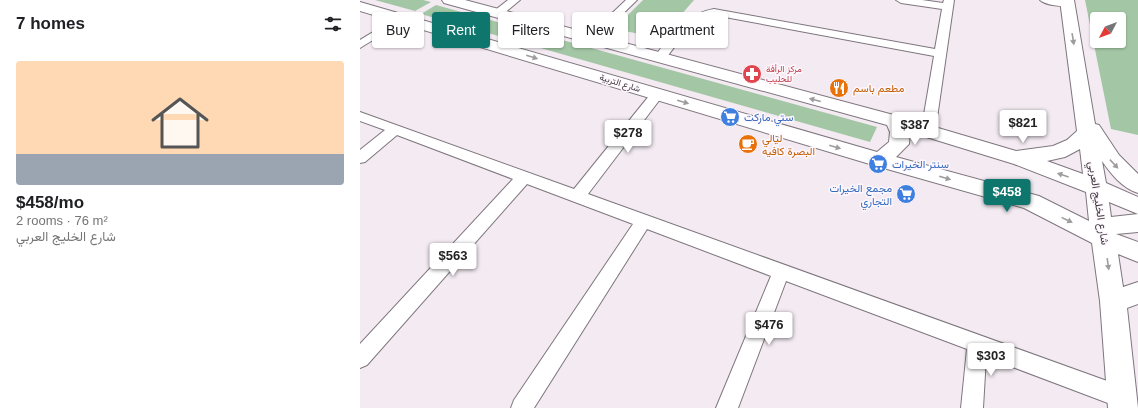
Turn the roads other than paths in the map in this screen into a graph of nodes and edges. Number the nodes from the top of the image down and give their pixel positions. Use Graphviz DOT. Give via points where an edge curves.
graph roads {
  1 [pos="449,0"];
  2 [pos="515,0"];
  3 [pos="632,0"];
  4 [pos="900,0"];
  5 [pos="1045,0"];
  6 [pos="1068,2"];
  7 [pos="948,4"];
  8 [pos="360,6"];
  9 [pos="380,12"];
  10 [pos="499,12"];
  11 [pos="620,12"];
  12 [pos="498,13"];
  13 [pos="424,25"];
  14 [pos="372,37"];
  15 [pos="360,45"];
  16 [pos="624,48"];
  17 [pos="941,54"];
  18 [pos="660,58"];
  19 [pos="658,94"];
  20 [pos="360,116"];
  21 [pos="894,121"];
  22 [pos="1087,125"];
  23 [pos="395,129"];
  24 [pos="928,132"];
  25 [pos="1009,156"];
  26 [pos="360,158"];
  27 [pos="880,160"];
  28 [pos="524,177"];
  29 [pos="1138,185"];
  30 [pos="1096,186"];
  31 [pos="578,196"];
  32 [pos="1138,206"];
  33 [pos="644,221"];
  34 [pos="1138,223"];
  35 [pos="1104,232"];
  36 [pos="1138,252"];
  37 [pos="781,272"];
  38 [pos="1138,293"];
  39 [pos="1114,301"];
  40 [pos="977,344"];
  41 [pos="360,358"];
  42 [pos="1122,403"];
  43 [pos="522,408"];
  44 [pos="727,408"];
  45 [pos="972,408"];
  1 -- 12 [label="main road"];
  2 -- 10 [label="street"];
  3 -- 11 [label="street"];
  4 -- 7 [label="street"];
  5 -- 6 [label="street"];
  6 -- 22 [label="main road, شارع الخليج العربي, one-way"];
  7 -- 17 [label="street"];
  8 -- 9 [label="main road, شارع التربية"];
  13 -- 19 [label="main road, شارع التربية, one-way"];
  14 -- 15 [label="street"];
  16 -- 18 [label="main road"];
  17 -- 18 [label="street" via="714,12 702,13 692,19"];
  17 -- 24 [label="street"];
  21 -- 18 [label="main road, one-way"];
  19 -- 27 [label="main road, شارع التربية, one-way"];
  19 -- 31 [label="street"];
  20 -- 23 [label="street"];
  21 -- 24 [label="main road"];
  21 -- 27 [label="main road" via="900,132 899,144"];
  22 -- 25 [label="main road" via="1082,140 1062,152 1042,156"];
  22 -- 29 [label="main road, one-way" via="1110,160"];
  22 -- 30 [label="main road, شارع الخليج العربي"];
  23 -- 26 [label="street"];
  23 -- 28 [label="street"];
  24 -- 25 [label="main road"];
  30 -- 25 [label="main road, one-way"];
  27 -- 35 [label="main road, شارع التربية, one-way" via="1031,202"];
  28 -- 31 [label="street"];
  28 -- 41 [label="street"];
  30 -- 32 [label="main road"];
  30 -- 35 [label="main road, شارع الخليج العربي"];
  31 -- 33 [label="street"];
  33 -- 37 [label="street"];
  33 -- 43 [label="street"];
  34 -- 35 [label="main road"];
  35 -- 36 [label="main road, شارع التربية"];
  35 -- 39 [label="main road, شارع الخليج العربي, one-way"];
  37 -- 40 [label="street"];
  37 -- 44 [label="street"];
  38 -- 39 [label="main road"];
  39 -- 42 [label="main road, شارع الخليج العربي"];
  40 -- 42 [label="street"];
  40 -- 45 [label="street"];
}
